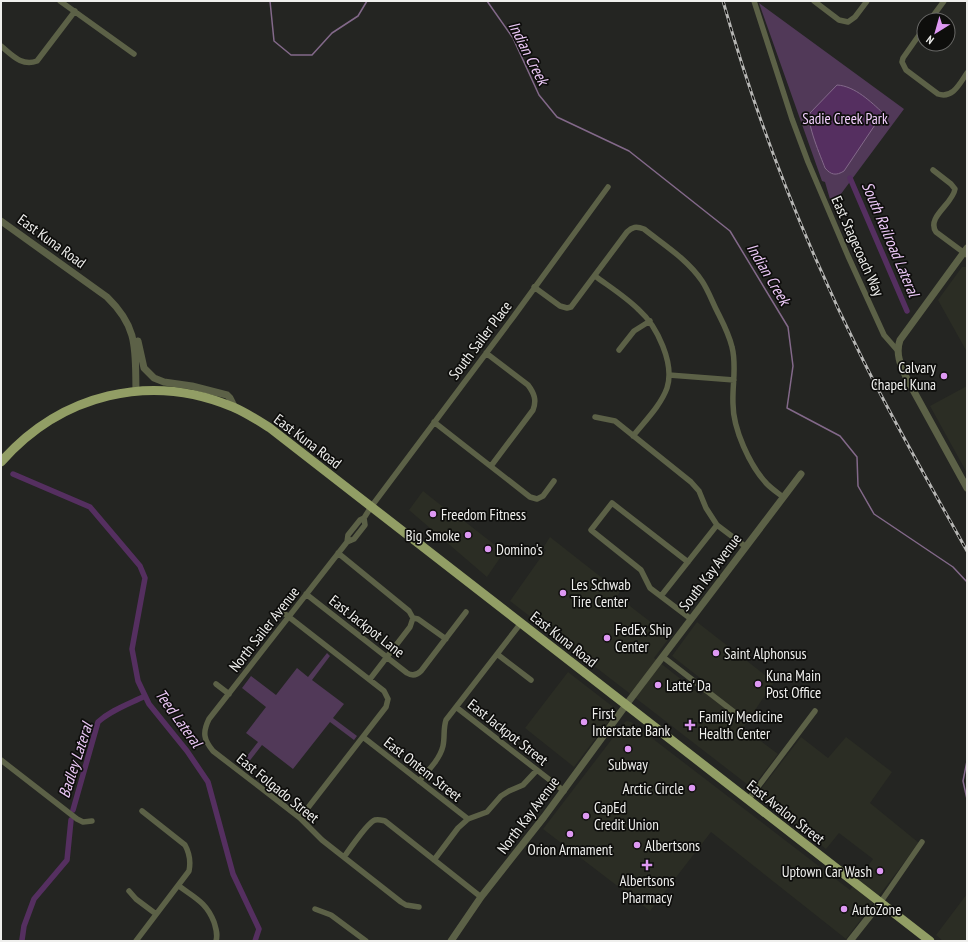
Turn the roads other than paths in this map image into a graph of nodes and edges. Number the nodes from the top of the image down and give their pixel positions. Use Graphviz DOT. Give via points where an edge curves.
graph roads {
  1 [pos="60,1"];
  2 [pos="754,1"];
  3 [pos="814,1"];
  4 [pos="867,1"];
  5 [pos="944,1"];
  6 [pos="75,11"];
  7 [pos="936,12"];
  8 [pos="916,39"];
  9 [pos="1,46"];
  10 [pos="134,54"];
  11 [pos="967,73"];
  12 [pos="933,170"];
  13 [pos="608,187"];
  14 [pos="1,221"];
  15 [pos="966,252"];
  16 [pos="595,276"];
  17 [pos="534,287"];
  18 [pos="650,321"];
  19 [pos="134,339"];
  20 [pos="619,350"];
  21 [pos="898,351"];
  22 [pos="486,353"];
  23 [pos="669,375"];
  24 [pos="734,380"];
  25 [pos="136,391"];
  26 [pos="235,408"];
  27 [pos="595,417"];
  28 [pos="434,422"];
  29 [pos="633,436"];
  30 [pos="1,462"];
  31 [pos="491,466"];
  32 [pos="801,474"];
  33 [pos="554,481"];
  34 [pos="967,488"];
  35 [pos="783,497"];
  36 [pos="371,507"];
  37 [pos="716,525"];
  38 [pos="746,547"];
  39 [pos="338,553"];
  40 [pos="688,562"];
  41 [pos="306,594"];
  42 [pos="661,596"];
  43 [pos="280,610"];
  44 [pos="466,612"];
  45 [pos="289,617"];
  46 [pos="413,618"];
  47 [pos="691,619"];
  48 [pos="521,623"];
  49 [pos="446,639"];
  50 [pos="497,654"];
  51 [pos="387,657"];
  52 [pos="663,657"];
  53 [pos="370,679"];
  54 [pos="531,680"];
  55 [pos="216,684"];
  56 [pos="229,694"];
  57 [pos="626,705"];
  58 [pos="456,707"];
  59 [pos="815,711"];
  60 [pos="734,712"];
  61 [pos="204,733"];
  62 [pos="363,737"];
  63 [pos="1,760"];
  64 [pos="537,770"];
  65 [pos="419,781"];
  66 [pos="564,791"];
  67 [pos="748,800"];
  68 [pos="142,811"];
  69 [pos="300,818"];
  70 [pos="468,820"];
  71 [pos="92,821"];
  72 [pos="922,842"];
  73 [pos="344,857"];
  74 [pos="434,860"];
  75 [pos="179,886"];
  76 [pos="129,891"];
  77 [pos="481,897"];
  78 [pos="880,903"];
  79 [pos="419,907"];
  80 [pos="315,909"];
  81 [pos="156,914"];
  82 [pos="136,941"];
  83 [pos="216,941"];
  84 [pos="366,941"];
  85 [pos="451,941"];
  86 [pos="850,941"];
  87 [pos="930,941"];
  1 -- 6 [label="street"];
  2 -- 21 [label="street, East Stagecoach Way" via="811,169 884,335"];
  3 -- 4 [label="street" via="839,20 848,22"];
  5 -- 7 [label="street"];
  6 -- 9 [label="street" via="40,58 31,64 20,61"];
  6 -- 10 [label="street"];
  8 -- 11 [label="street" via="902,62 906,70 938,94 947,95 954,91"];
  12 -- 15 [label="street" via="955,189 954,195 933,226 936,232"];
  13 -- 17 [label="street, South Sailer Place"];
  14 -- 19 [label="street, East Kuna Road" via="107,297 126,319"];
  15 -- 21 [label="street" via="900,340"];
  16 -- 17 [label="street" via="574,304 567,308 560,306"];
  16 -- 18 [label="street" via="640,310"];
  16 -- 24 [label="street" via="627,232 634,227 644,229 682,259 703,282 732,347"];
  17 -- 22 [label="street, South Sailer Place"];
  18 -- 20 [label="street" via="634,331"];
  18 -- 23 [label="street" via="666,354"];
  19 -- 25 [label="street, East Kuna Road"];
  19 -- 26 [label="street" via="139,343 144,368 154,378 227,395"];
  21 -- 34 [label="street, East Stagecoach Way" via="907,379"];
  22 -- 28 [label="street, South Sailer Place"];
  22 -- 31 [label="street" via="528,385 535,398 533,410"];
  23 -- 24 [label="street"];
  23 -- 29 [label="street" via="662,398"];
  24 -- 35 [label="street" via="733,406 744,447 756,470 767,484"];
  25 -- 26 [label="main road, East Kuna Road" via="184,393"];
  25 -- 30 [label="main road" via="93,400 59,414 24,438"];
  26 -- 36 [label="main road, East Kuna Road" via="270,428"];
  27 -- 29 [label="street" via="615,421"];
  28 -- 31 [label="street"];
  28 -- 36 [label="street, South Sailer Place"];
  29 -- 37 [label="street" via="691,482 699,491"];
  31 -- 33 [label="street" via="530,497 537,499 543,496"];
  32 -- 35 [label="street, South Kay Avenue"];
  35 -- 38 [label="street, South Kay Avenue"];
  36 -- 39 [label="street, North Sailer Avenue" via="348,534"];
  36 -- 48 [label="main road, East Kuna Road"];
  37 -- 38 [label="street"];
  37 -- 40 [label="street"];
  38 -- 47 [label="street, South Kay Avenue"];
  39 -- 41 [label="street, North Sailer Avenue"];
  39 -- 46 [label="street" via="409,611"];
  40 -- 42 [label="street"];
  40 -- 42 [label="street" via="612,503 591,530 641,570 650,588"];
  41 -- 45 [label="street, North Sailer Avenue"];
  41 -- 51 [label="street, East Jackpot Lane"];
  42 -- 47 [label="street"];
  43 -- 45 [label="street"];
  44 -- 49 [label="street"];
  45 -- 53 [label="street"];
  45 -- 56 [label="street, North Sailer Avenue"];
  46 -- 49 [label="street"];
  46 -- 51 [label="street" via="410,627"];
  47 -- 52 [label="street, South Kay Avenue"];
  48 -- 50 [label="street"];
  48 -- 57 [label="main road, East Kuna Road"];
  49 -- 51 [label="street, East Jackpot Lane" via="421,671 414,675 407,673"];
  50 -- 54 [label="street"];
  50 -- 58 [label="street"];
  51 -- 53 [label="street"];
  52 -- 57 [label="street, South Kay Avenue"];
  52 -- 60 [label="street"];
  53 -- 62 [label="street" via="384,691 388,699 386,707"];
  55 -- 56 [label="street"];
  56 -- 61 [label="street, North Sailer Avenue" via="209,719"];
  57 -- 66 [label="street, North Kay Avenue"];
  57 -- 67 [label="main road, East Avalon Street"];
  58 -- 64 [label="street, East Jackpot Street"];
  58 -- 65 [label="street" via="446,720 441,751"];
  59 -- 67 [label="street"];
  61 -- 69 [label="street, East Folgado Street" via="213,751"];
  62 -- 65 [label="street, East Ontem Street"];
  62 -- 69 [label="street"];
  63 -- 71 [label="street" via="77,819 82,822"];
  64 -- 66 [label="street, East Jackpot Street"];
  64 -- 70 [label="street" via="523,786 501,796 487,812"];
  65 -- 70 [label="street, East Ontem Street"];
  66 -- 77 [label="street, North Kay Avenue"];
  67 -- 78 [label="main road, East Avalon Street"];
  68 -- 75 [label="street" via="185,845 189,853 189,871"];
  69 -- 73 [label="street, East Folgado Street"];
  70 -- 74 [label="street" via="458,828"];
  72 -- 78 [label="street"];
  73 -- 74 [label="street" via="373,820 378,819 385,821"];
  73 -- 79 [label="street, East Folgado Street" via="401,902"];
  74 -- 77 [label="street"];
  75 -- 81 [label="street"];
  75 -- 83 [label="street" via="207,908 216,928"];
  76 -- 81 [label="street"];
  77 -- 85 [label="street, North Kay Avenue"];
  78 -- 86 [label="street"];
  78 -- 87 [label="main road, East Avalon Street"];
  80 -- 84 [label="street" via="332,915"];
  81 -- 82 [label="street"];
}
